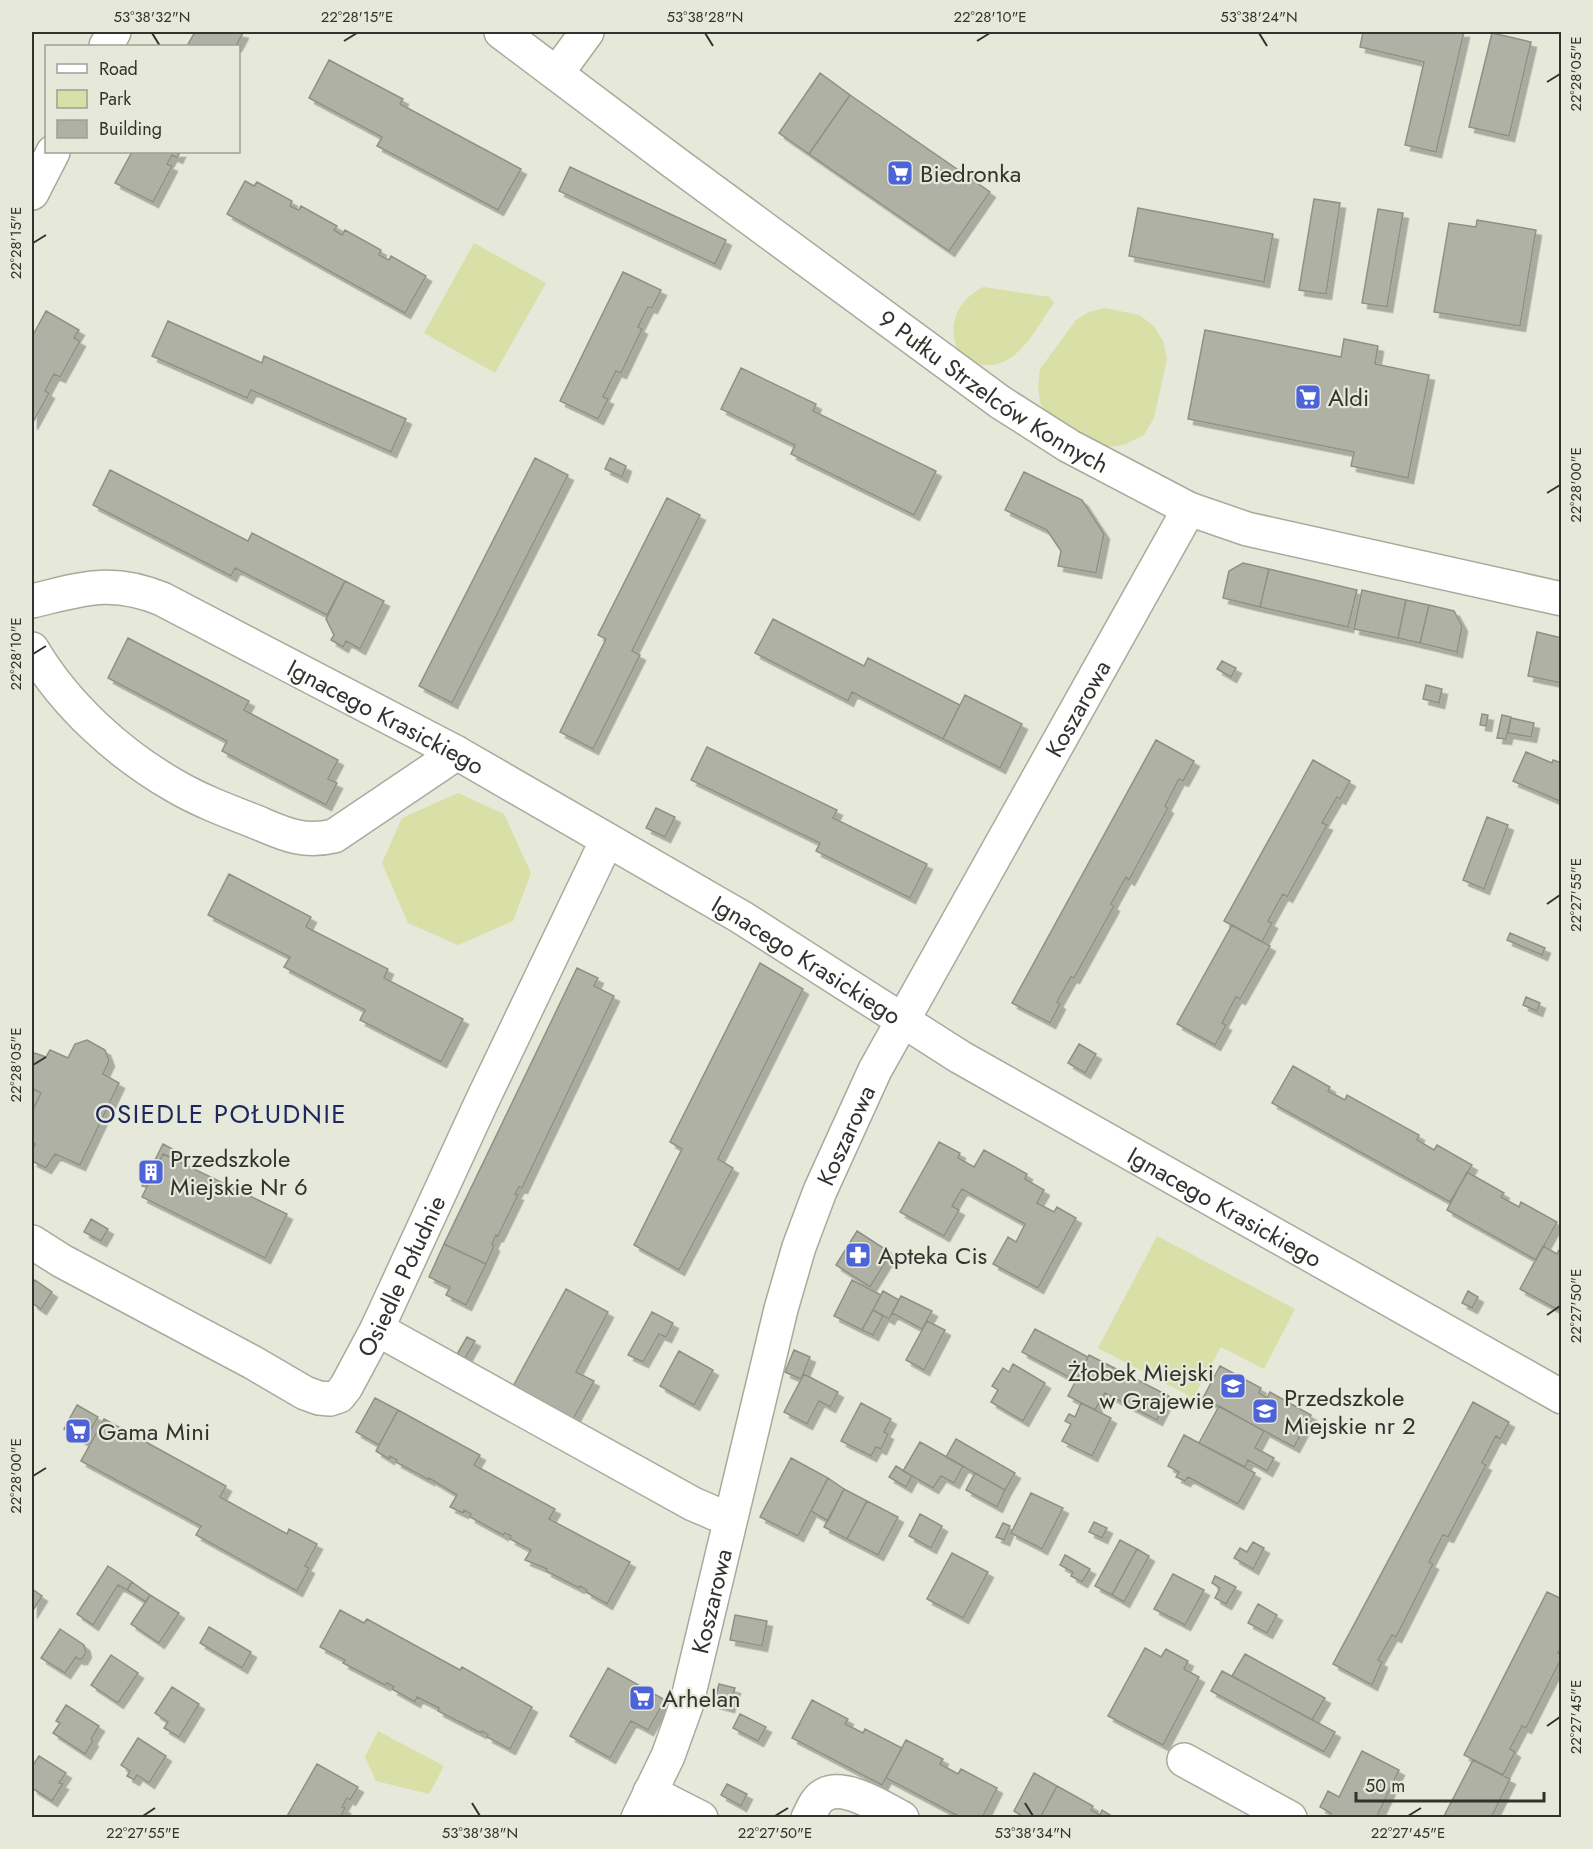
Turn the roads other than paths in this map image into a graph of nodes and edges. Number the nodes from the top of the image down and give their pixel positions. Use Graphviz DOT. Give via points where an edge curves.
graph roads {
  1 [pos="501,32"];
  2 [pos="587,32"];
  3 [pos="557,73"];
  4 [pos="52,153"];
  5 [pos="32,193"];
  6 [pos="1189,509"];
  7 [pos="1562,599"];
  8 [pos="32,601"];
  9 [pos="32,649"];
  10 [pos="457,753"];
  11 [pos="607,840"];
  12 [pos="902,1022"];
  13 [pos="32,1242"];
  14 [pos="377,1329"];
  15 [pos="1562,1397"];
  16 [pos="731,1516"];
  17 [pos="1184,1760"];
  18 [pos="644,1805"];
  19 [pos="701,1818"];
  20 [pos="808,1818"];
  21 [pos="902,1818"];
  22 [pos="1290,1818"];
  1 -- 3 [label="street, 9 Pułku Strzelców Konnych"];
  2 -- 3 [label="street"];
  3 -- 6 [label="street, 9 Pułku Strzelców Konnych" via="1000,402 1069,446"];
  4 -- 5 [label="street"];
  6 -- 7 [label="street, 9 Pułku Strzelców Konnych" via="1247,529"];
  6 -- 12 [label="street, Koszarowa"];
  8 -- 10 [label="street, Ignacego Krasickiego" via="112,586 142,591"];
  9 -- 10 [label="street" via="64,694 137,761 175,786 291,836 317,840 333,836"];
  10 -- 11 [label="street, Ignacego Krasickiego"];
  11 -- 12 [label="street, Ignacego Krasickiego" via="741,917"];
  11 -- 14 [label="street, Osiedle Południe"];
  12 -- 15 [label="street, Ignacego Krasickiego"];
  12 -- 16 [label="street, Koszarowa" via="874,1070 799,1247"];
  13 -- 14 [label="street, Osiedle Południe" via="319,1398 339,1396"];
  14 -- 16 [label="street" via="685,1499 714,1513"];
  16 -- 18 [label="street, Koszarowa" via="686,1706"];
  17 -- 22 [label="street"];
  18 -- 19 [label="street"];
  20 -- 21 [label="street" via="823,1795 836,1791 850,1793"];
}
